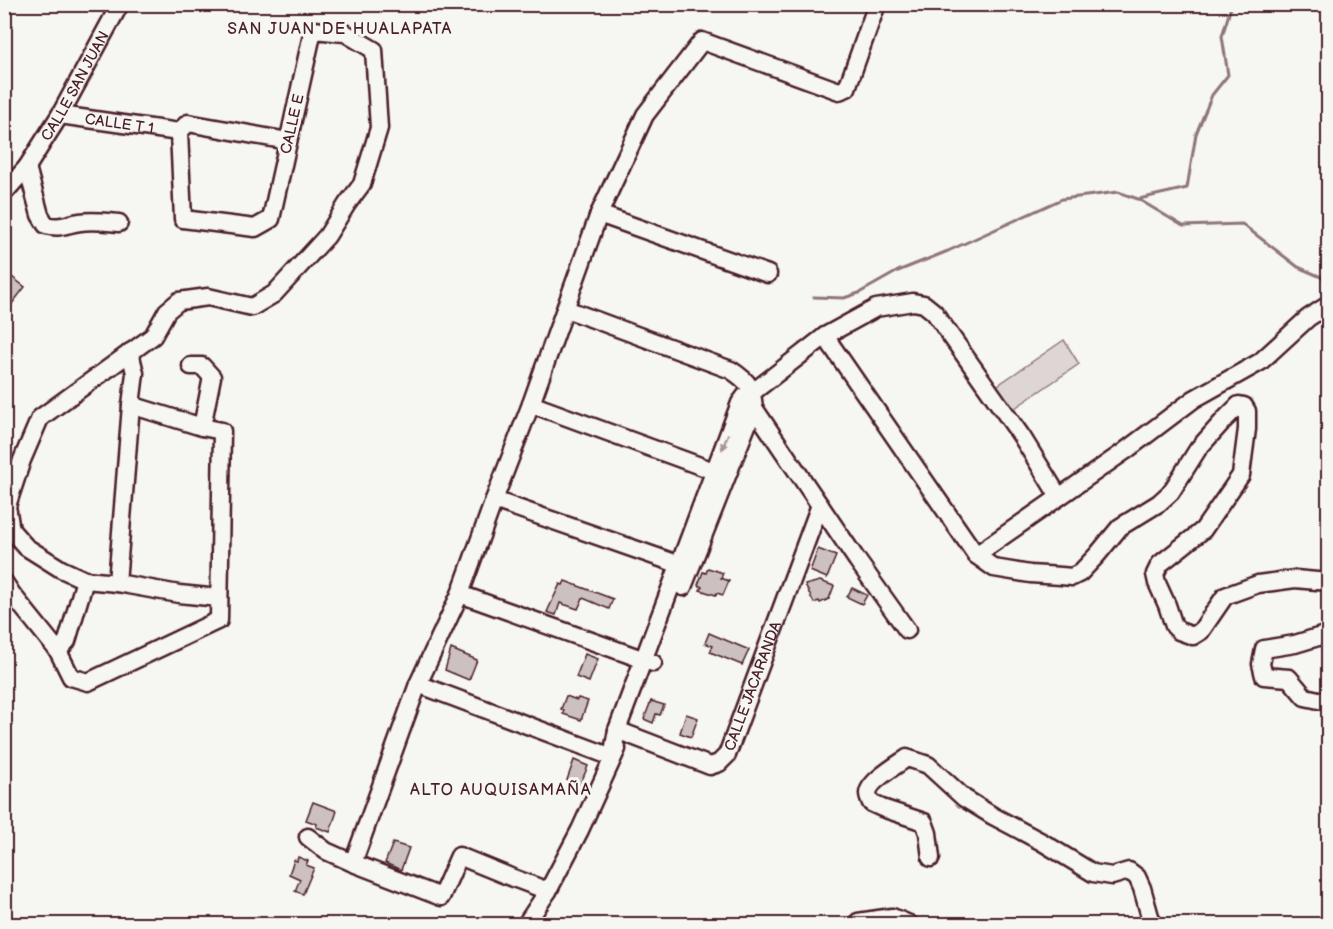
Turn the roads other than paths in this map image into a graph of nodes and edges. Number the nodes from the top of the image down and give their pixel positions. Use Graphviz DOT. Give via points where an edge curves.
graph roads {
  1 [pos="120,4"];
  2 [pos="877,4"];
  3 [pos="60,115"];
  4 [pos="179,132"];
  5 [pos="288,141"];
  6 [pos="27,167"];
  7 [pos="4,193"];
  8 [pos="599,214"];
  9 [pos="119,224"];
  10 [pos="768,274"];
  11 [pos="1329,305"];
  12 [pos="566,309"];
  13 [pos="825,336"];
  14 [pos="130,352"];
  15 [pos="191,366"];
  16 [pos="753,400"];
  17 [pos="531,404"];
  18 [pos="131,405"];
  19 [pos="202,427"];
  20 [pos="720,474"];
  21 [pos="1059,497"];
  22 [pos="494,500"];
  23 [pos="820,505"];
  24 [pos="976,555"];
  25 [pos="685,566"];
  26 [pos="85,580"];
  27 [pos="4,582"];
  28 [pos="1329,582"];
  29 [pos="117,583"];
  30 [pos="460,594"];
  31 [pos="219,598"];
  32 [pos="907,630"];
  33 [pos="1329,634"];
  34 [pos="58,651"];
  35 [pos="648,662"];
  36 [pos="418,684"];
  37 [pos="1329,702"];
  38 [pos="621,732"];
  39 [pos="612,757"];
  40 [pos="308,837"];
  41 [pos="931,858"];
  42 [pos="353,863"];
  43 [pos="548,891"];
  44 [pos="526,924"];
  45 [pos="858,924"];
  46 [pos="909,924"];
  47 [pos="1154,924"];
  1 -- 3 [label="street, CALLE SAN JUAN"];
  2 -- 8 [label="street" via="847,88 838,91 702,41 645,115"];
  3 -- 4 [label="street, CALLE T 1"];
  3 -- 6 [label="street, CALLE SAN JUAN"];
  4 -- 5 [label="street" via="188,123"];
  4 -- 5 [label="street, CALLE E" via="183,219 255,228 271,219"];
  5 -- 14 [label="street, CALLE E" via="313,30 345,33 374,50 379,128 362,184 327,236 274,294 252,307 208,297 179,301 167,311 153,336"];
  6 -- 7 [label="street, CALLE SAN JUAN"];
  6 -- 9 [label="street" via="46,225 55,228 99,221"];
  8 -- 10 [label="street"];
  8 -- 12 [label="street"];
  11 -- 21 [label="street" via="1308,318 1260,362 1194,399"];
  12 -- 16 [label="street" via="731,370 742,377"];
  12 -- 17 [label="street"];
  13 -- 16 [label="street"];
  13 -- 21 [label="street" via="876,308 924,304 934,312 1022,437"];
  13 -- 24 [label="street"];
  14 -- 18 [label="street" via="135,373"];
  14 -- 26 [label="street" via="40,418 7,506 11,530 26,547"];
  15 -- 19 [label="street" via="202,366 212,377"];
  16 -- 20 [label="street" via="746,395 740,403"];
  16 -- 23 [label="street"];
  17 -- 20 [label="street"];
  17 -- 22 [label="street"];
  18 -- 19 [label="street"];
  18 -- 29 [label="street"];
  19 -- 31 [label="street" via="222,431"];
  20 -- 25 [label="street"];
  21 -- 24 [label="street"];
  22 -- 25 [label="street"];
  22 -- 30 [label="street"];
  23 -- 32 [label="street"];
  23 -- 38 [label="street, CALLE JACARANDA" via="727,755 710,766"];
  24 -- 28 [label="street" via="994,568 1072,577 1080,573 1120,527 1171,492 1198,449 1239,405 1247,411 1241,475 1203,530 1160,564 1155,574 1174,626 1193,636 1201,631 1225,596 1258,584 1295,579"];
  25 -- 35 [label="street"];
  26 -- 29 [label="street"];
  26 -- 34 [label="street" via="67,641"];
  27 -- 34 [label="street"];
  29 -- 31 [label="street"];
  30 -- 35 [label="street"];
  30 -- 36 [label="street"];
  31 -- 34 [label="street" via="219,620 88,682 71,677"];
  33 -- 37 [label="street" via="1264,649 1261,664 1264,676 1289,678 1305,697"];
  35 -- 38 [label="street"];
  36 -- 39 [label="street"];
  36 -- 42 [label="street"];
  38 -- 39 [label="street"];
  39 -- 43 [label="street" via="585,821"];
  40 -- 42 [label="street" via="326,851"];
  41 -- 47 [label="street" via="924,822 871,803 868,793 878,778 906,758 928,765 964,798 1093,873 1112,876 1129,871 1137,877"];
  42 -- 43 [label="street" via="441,897 459,856"];
  43 -- 44 [label="street"];
  45 -- 46 [label="street" via="892,917"];
}
